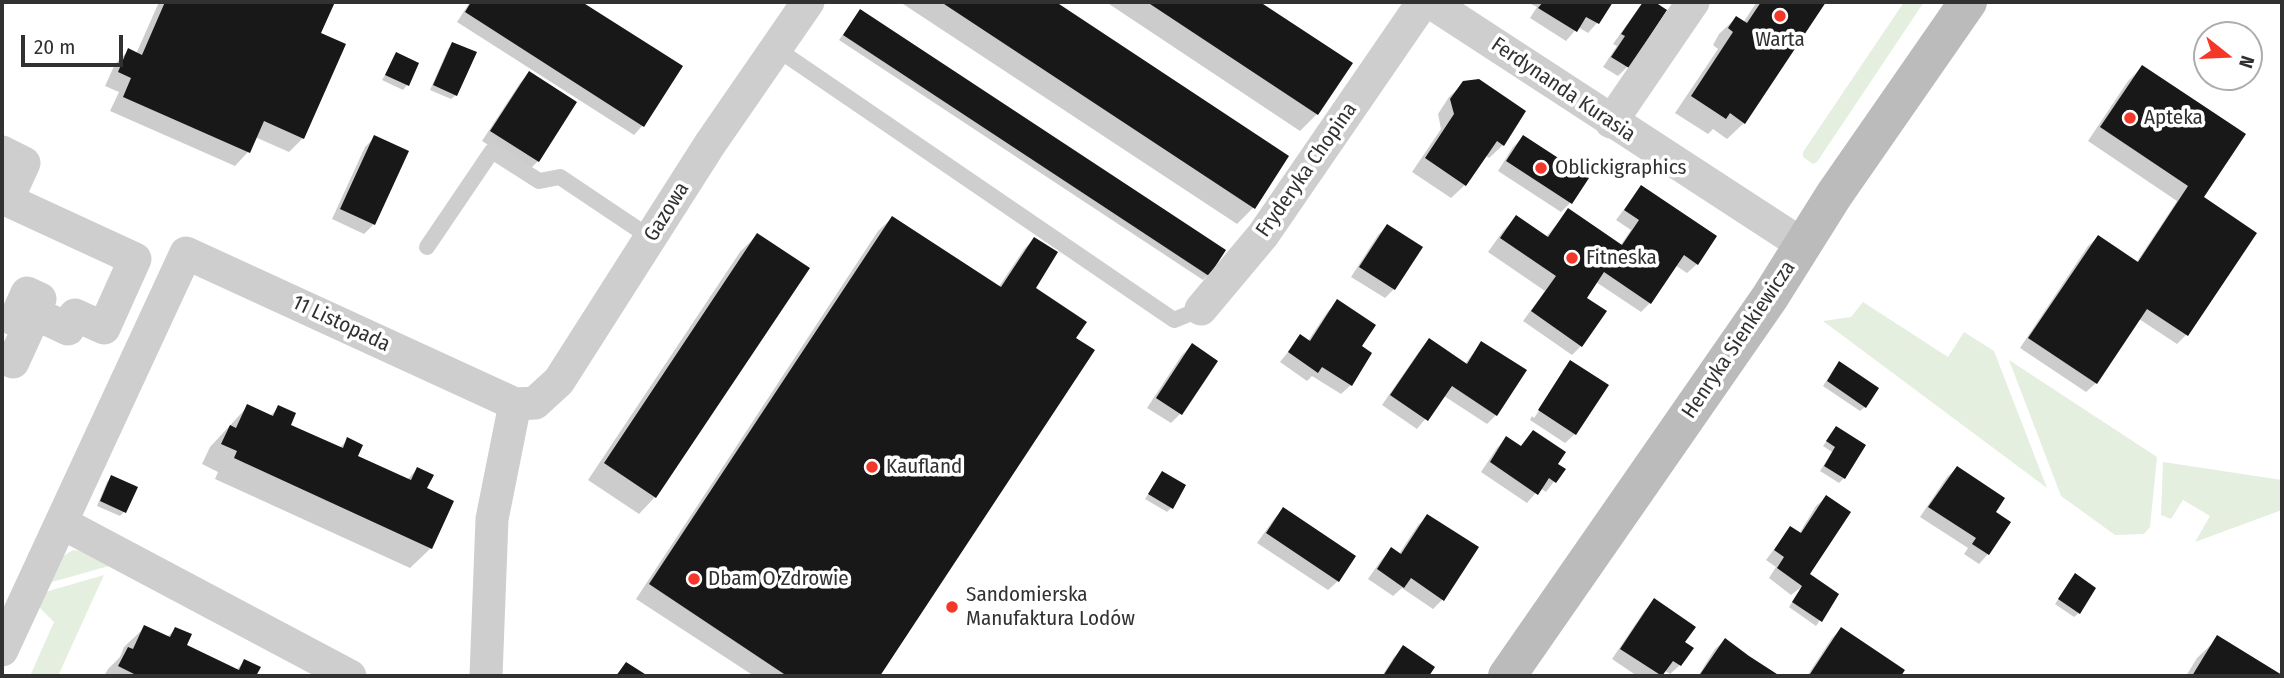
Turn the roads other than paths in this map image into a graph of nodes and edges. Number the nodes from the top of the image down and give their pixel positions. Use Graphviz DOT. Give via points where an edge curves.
graph roads {
  1 [pos="808,2"];
  2 [pos="1423,2"];
  3 [pos="1430,2"];
  4 [pos="1693,2"];
  5 [pos="1968,2"];
  6 [pos="1467,12"];
  7 [pos="777,49"];
  8 [pos="1611,122"];
  9 [pos="2,152"];
  10 [pos="651,237"];
  11 [pos="1802,245"];
  12 [pos="428,247"];
  13 [pos="1187,315"];
  14 [pos="2,357"];
  15 [pos="515,404"];
  16 [pos="62,523"];
  17 [pos="2,650"];
  18 [pos="350,676"];
  19 [pos="486,676"];
  20 [pos="1508,676"];
  1 -- 7 [label="street, Gazowa"];
  2 -- 13 [label="street, Fryderyka Chopina" via="1263,235"];
  3 -- 6 [label="street, Ferdynanda Kurasia"];
  4 -- 8 [label="street"];
  5 -- 11 [label="street, Henryka Sienkiewicza"];
  6 -- 8 [label="street, Ferdynanda Kurasia"];
  7 -- 10 [label="street, Gazowa"];
  7 -- 13 [label="lane"];
  8 -- 11 [label="street, Ferdynanda Kurasia"];
  9 -- 14 [label="street" via="24,163 7,200 135,259 104,328 75,315 68,329 34,313 40,299 27,293 15,320 30,327 13,362"];
  10 -- 12 [label="lane" via="559,177 539,181 492,151"];
  10 -- 15 [label="street, Gazowa" via="559,381 534,403"];
  11 -- 20 [label="street, Henryka Sienkiewicza"];
  15 -- 16 [label="street, 11 Listopada" via="186,253"];
  15 -- 19 [label="street" via="492,519"];
  16 -- 17 [label="street, 11 Listopada"];
  16 -- 18 [label="street"];
}
